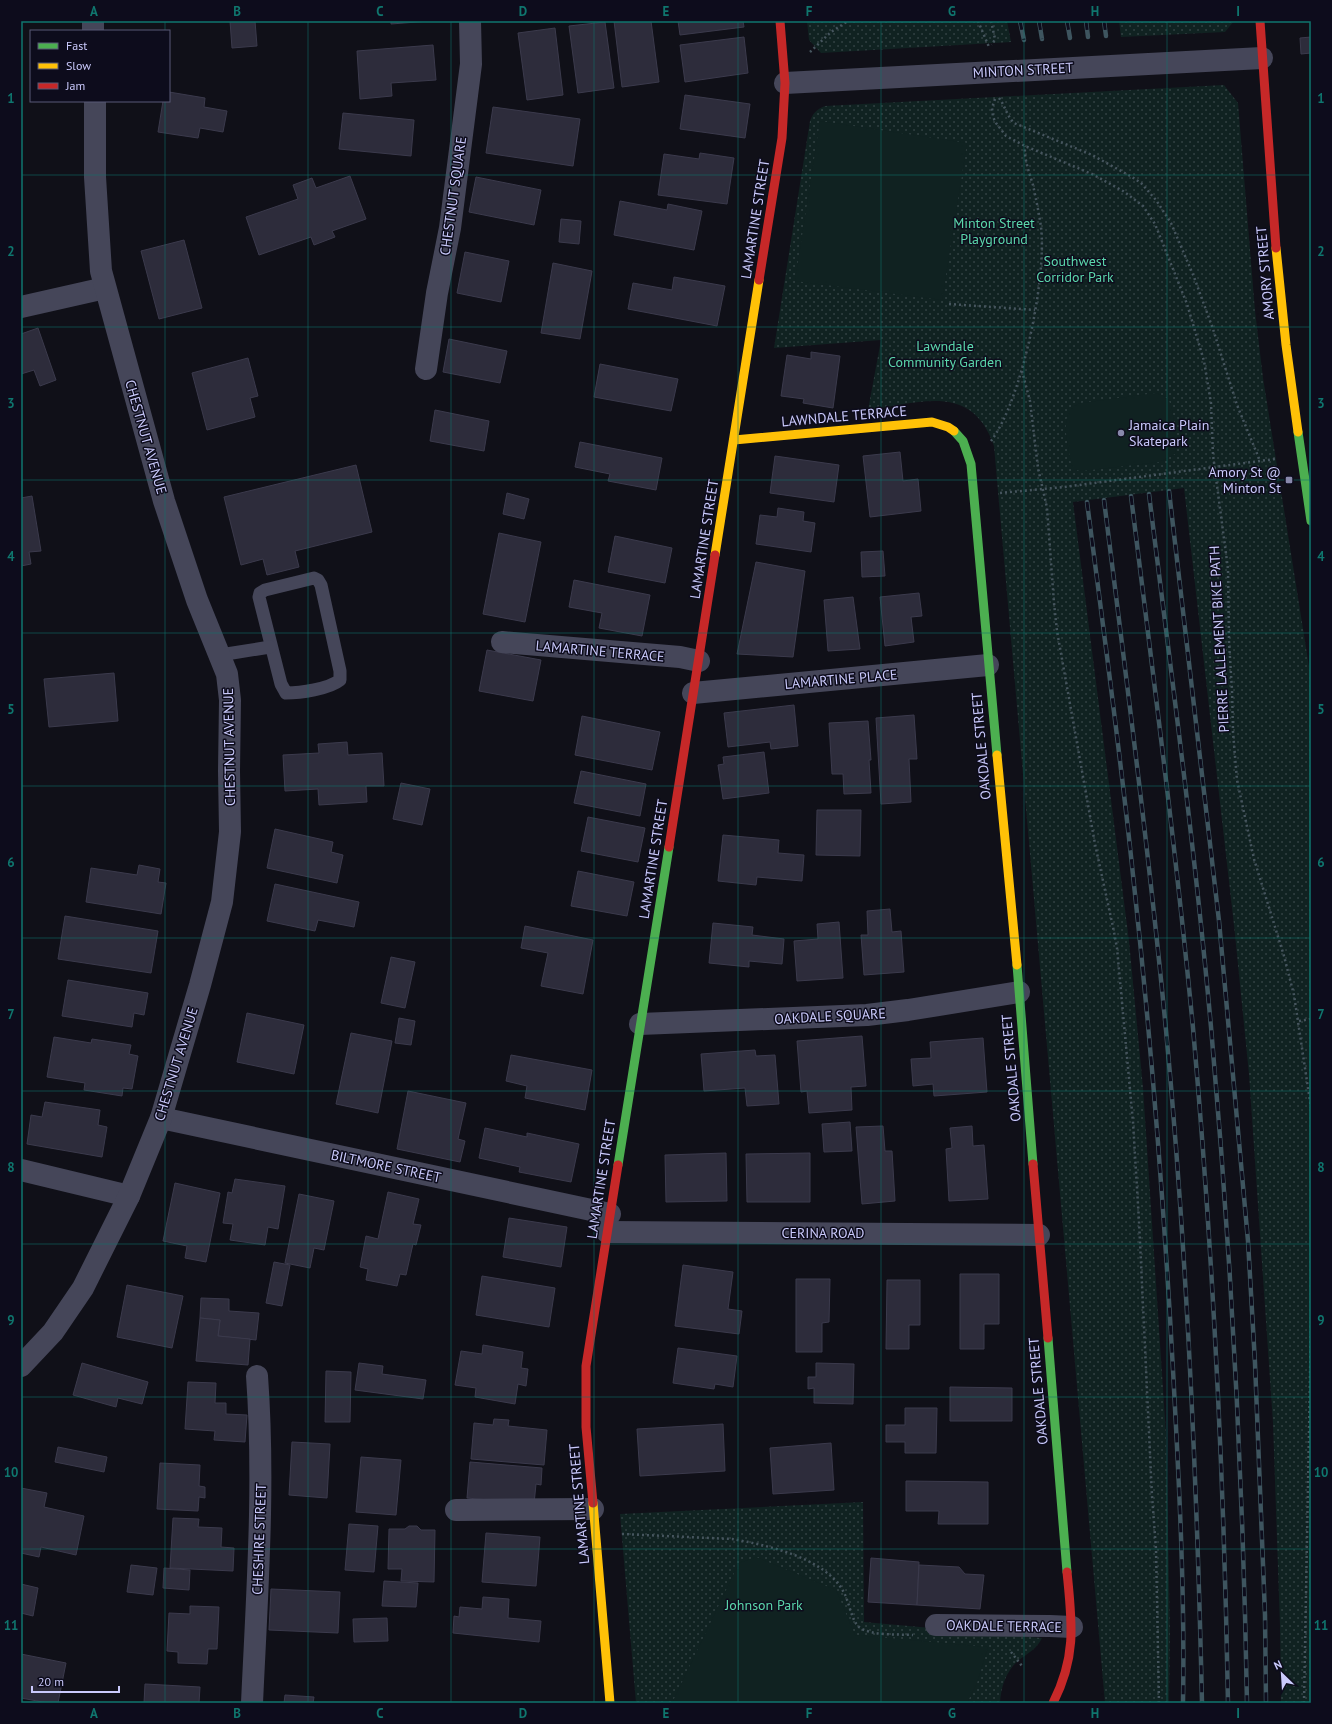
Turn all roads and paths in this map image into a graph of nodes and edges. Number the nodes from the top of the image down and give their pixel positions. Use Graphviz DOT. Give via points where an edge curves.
graph roads {
  1 [pos="470,21"];
  2 [pos="780,21"];
  3 [pos="848,21"];
  4 [pos="978,21"];
  5 [pos="991,21"];
  6 [pos="1260,21"];
  7 [pos="807,55"];
  8 [pos="1262,58"];
  9 [pos="785,83"];
  10 [pos="95,102"];
  11 [pos="1025,146"];
  12 [pos="105,288"];
  13 [pos="949,304"];
  14 [pos="21,307"];
  15 [pos="1035,310"];
  16 [pos="426,370"];
  17 [pos="1022,371"];
  18 [pos="956,432"];
  19 [pos="734,440"];
  20 [pos="988,445"];
  21 [pos="1280,458"];
  22 [pos="1260,461"];
  23 [pos="1214,468"];
  24 [pos="1044,489"];
  25 [pos="994,494"];
  26 [pos="1310,512"];
  27 [pos="502,642"];
  28 [pos="270,647"];
  29 [pos="220,655"];
  30 [pos="698,661"];
  31 [pos="988,665"];
  32 [pos="693,693"];
  33 [pos="1019,992"];
  34 [pos="1311,1019"];
  35 [pos="1299,1021"];
  36 [pos="640,1024"];
  37 [pos="1311,1108"];
  38 [pos="161,1118"];
  39 [pos="21,1170"];
  40 [pos="129,1196"];
  41 [pos="609,1223"];
  42 [pos="1039,1235"];
  43 [pos="1311,1321"];
  44 [pos="21,1366"];
  45 [pos="257,1376"];
  46 [pos="593,1508"];
  47 [pos="456,1510"];
  48 [pos="618,1534"];
  49 [pos="936,1625"];
  50 [pos="1072,1627"];
  51 [pos="914,1635"];
  52 [pos="1007,1648"];
  53 [pos="1022,1666"];
  54 [pos="252,1703"];
  55 [pos="610,1703"];
  56 [pos="1053,1703"];
  57 [pos="1160,1703"];
  58 [pos="1304,1703"];
  1 -- 16 [label="street, CHESTNUT SQUARE" via="471,64 450,228"];
  2 -- 9 [label="street, LAMARTINE STREET"];
  3 -- 7 [label="path" via="831,32"];
  4 -- 5 [label="path" via="990,49 995,39"];
  6 -- 8 [label="street, AMORY STREET"];
  8 -- 9 [label="street, MINTON STREET"];
  8 -- 26 [label="street, AMORY STREET" via="1277,263"];
  9 -- 19 [label="street, LAMARTINE STREET" via="782,138"];
  10 -- 12 [label="street, CHESTNUT AVENUE" via="95,177 101,272"];
  11 -- 15 [label="path" via="1025,158 1041,228 1042,254"];
  11 -- 22 [label="path, PIERRE LALLEMENT BIKE PATH" via="1006,136 996,123 992,108 996,94 1014,123 1092,155 1132,177 1156,200 1171,223 1194,277 1232,391"];
  11 -- 23 [label="path, PIERRE LALLEMENT BIKE PATH" via="1075,165 1109,183 1136,200 1155,224 1187,304 1204,361 1211,403"];
  12 -- 14 [label="street"];
  12 -- 29 [label="street, CHESTNUT AVENUE" via="164,501 197,600"];
  13 -- 15 [label="path"];
  15 -- 17 [label="path"];
  17 -- 20 [label="path" via="1008,412"];
  17 -- 24 [label="path" via="1030,401 1038,468"];
  18 -- 19 [label="street, LAWNDALE TERRACE" via="940,424 922,422"];
  18 -- 31 [label="street, OAKDALE STREET" via="966,447 972,474"];
  19 -- 30 [label="street, LAMARTINE STREET"];
  21 -- 22 [label="path"];
  22 -- 23 [label="path"];
  23 -- 24 [label="path"];
  23 -- 35 [label="path, PIERRE LALLEMENT BIKE PATH" via="1228,569 1229,642 1237,780 1254,859 1284,956"];
  24 -- 25 [label="path"];
  24 -- 57 [label="path" via="1050,528 1057,631 1095,844 1113,926 1133,1122 1156,1549"];
  27 -- 30 [label="street, LAMARTINE TERRACE" via="680,657"];
  28 -- 28 [label="lane" via="280,684 286,694 334,685 340,680 318,580 314,578 260,592"];
  28 -- 29 [label="lane"];
  29 -- 38 [label="street, CHESTNUT AVENUE" via="227,674 230,700 230,832 222,902"];
  30 -- 32 [label="street, LAMARTINE STREET"];
  31 -- 32 [label="street, LAMARTINE PLACE"];
  31 -- 33 [label="street, OAKDALE STREET"];
  32 -- 36 [label="street, LAMARTINE STREET"];
  33 -- 36 [label="street, OAKDALE SQUARE" via="867,1015"];
  33 -- 42 [label="street, OAKDALE STREET"];
  34 -- 35 [label="path"];
  35 -- 37 [label="path, PIERRE LALLEMENT BIKE PATH"];
  36 -- 41 [label="street, LAMARTINE STREET"];
  38 -- 40 [label="street, CHESTNUT AVENUE"];
  38 -- 41 [label="street, BILTMORE STREET"];
  39 -- 40 [label="street"];
  40 -- 44 [label="street, CHESTNUT AVENUE" via="84,1288 52,1332"];
  41 -- 42 [label="street, CERINA ROAD"];
  41 -- 46 [label="street, LAMARTINE STREET" via="589,1344 585,1387"];
  42 -- 50 [label="street, OAKDALE STREET"];
  43 -- 58 [label="path"];
  45 -- 54 [label="street, CHESHIRE STREET" via="261,1428 260,1546"];
  46 -- 47 [label="street"];
  46 -- 55 [label="street, LAMARTINE STREET"];
  48 -- 51 [label="path" via="749,1542 793,1555 819,1567 836,1581 859,1627 876,1633"];
  49 -- 50 [label="street, OAKDALE TERRACE"];
  50 -- 56 [label="street, OAKDALE STREET" via="1068,1667"];
  52 -- 53 [label="path"];
}
